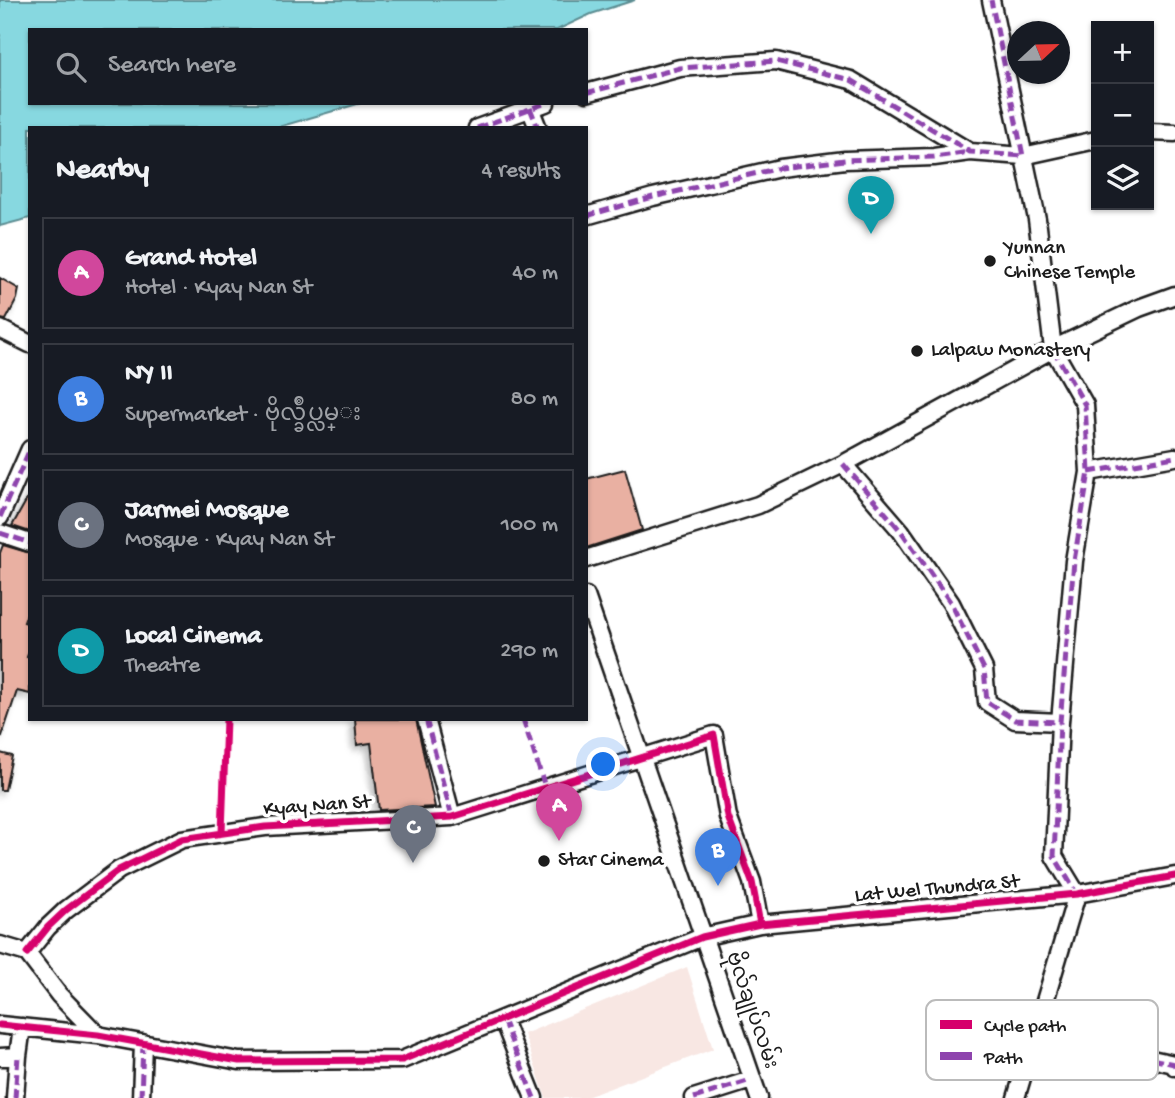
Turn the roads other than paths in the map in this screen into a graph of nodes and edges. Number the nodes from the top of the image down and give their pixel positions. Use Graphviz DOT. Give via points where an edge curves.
graph roads {
  1 [pos="991,0"];
  2 [pos="588,92"];
  3 [pos="538,105"];
  4 [pos="530,107"];
  5 [pos="482,126"];
  6 [pos="537,126"];
  7 [pos="1154,132"];
  8 [pos="1175,133"];
  9 [pos="1091,141"];
  10 [pos="970,152"];
  11 [pos="1023,156"];
  12 [pos="588,215"];
  13 [pos="1174,298"];
  14 [pos="0,329"];
  15 [pos="28,343"];
  16 [pos="1053,349"];
  17 [pos="28,454"];
  18 [pos="1175,457"];
  19 [pos="843,464"];
  20 [pos="1089,472"];
  21 [pos="0,517"];
  22 [pos="0,533"];
  23 [pos="28,542"];
  24 [pos="588,558"];
  25 [pos="588,602"];
  26 [pos="427,721"];
  27 [pos="1060,722"];
  28 [pos="642,757"];
  29 [pos="452,817"];
  30 [pos="1175,876"];
  31 [pos="1077,894"];
  32 [pos="760,924"];
  33 [pos="702,937"];
  34 [pos="0,945"];
  35 [pos="27,953"];
  36 [pos="1045,1000"];
  37 [pos="503,1020"];
  38 [pos="0,1025"];
  39 [pos="22,1027"];
  40 [pos="98,1035"];
  41 [pos="143,1043"];
  42 [pos="18,1056"];
  43 [pos="0,1057"];
  44 [pos="1158,1060"];
  45 [pos="1175,1067"];
  46 [pos="751,1080"];
  47 [pos="1021,1080"];
  48 [pos="15,1098"];
  49 [pos="141,1098"];
  50 [pos="534,1098"];
  51 [pos="694,1098"];
  52 [pos="759,1098"];
  53 [pos="1016,1098"];
  1 -- 11 [label="street"];
  2 -- 10 [label="street" via="680,68 776,61 850,80"];
  3 -- 4 [label="street"];
  4 -- 5 [label="street"];
  4 -- 6 [label="street"];
  7 -- 8 [label="street"];
  9 -- 11 [label="street"];
  10 -- 11 [label="street"];
  10 -- 12 [label="street" via="780,168"];
  11 -- 16 [label="street" via="1037,219"];
  13 -- 16 [label="street" via="1139,308"];
  14 -- 15 [label="street"];
  16 -- 19 [label="street"];
  16 -- 20 [label="street" via="1085,405"];
  17 -- 21 [label="street"];
  18 -- 20 [label="street"];
  19 -- 24 [label="street" via="758,505"];
  19 -- 27 [label="street" via="901,531 951,603 984,669 987,702 1015,720"];
  20 -- 27 [label="street" via="1074,561"];
  22 -- 23 [label="street"];
  25 -- 28 [label="street"];
  26 -- 29 [label="street"];
  27 -- 31 [label="street" via="1054,856"];
  28 -- 29 [label="street, Kyay Nan St"];
  28 -- 32 [label="street, Kyay Nan St" via="714,735 728,817 752,881"];
  28 -- 33 [label="street, ဗိုလ်ချုပ်လမ်း"];
  29 -- 35 [label="street, Kyay Nan St" via="265,827 182,839 119,870 66,910"];
  30 -- 31 [label="street, Lat Wel Thundra St"];
  31 -- 32 [label="street, Lat Wel Thundra St"];
  31 -- 36 [label="street"];
  32 -- 33 [label="street, Lat Wel Thundra St"];
  33 -- 37 [label="street, Lat Wel Thundra St"];
  33 -- 46 [label="street, ဗိုလ်ချုပ်လမ်း"];
  34 -- 35 [label="street"];
  35 -- 40 [label="street"];
  37 -- 41 [label="street, Lat Wel Thundra St" via="402,1060 239,1061"];
  37 -- 50 [label="street"];
  38 -- 39 [label="street, Lat Wel Thundra St"];
  39 -- 40 [label="street, Lat Wel Thundra St"];
  39 -- 42 [label="street"];
  40 -- 41 [label="street, Lat Wel Thundra St"];
  41 -- 49 [label="street"];
  42 -- 43 [label="street"];
  42 -- 48 [label="street"];
  44 -- 45 [label="street"];
  46 -- 51 [label="street"];
  46 -- 52 [label="street, ဗိုလ်ချုပ်လမ်း"];
  47 -- 53 [label="street"];
}
